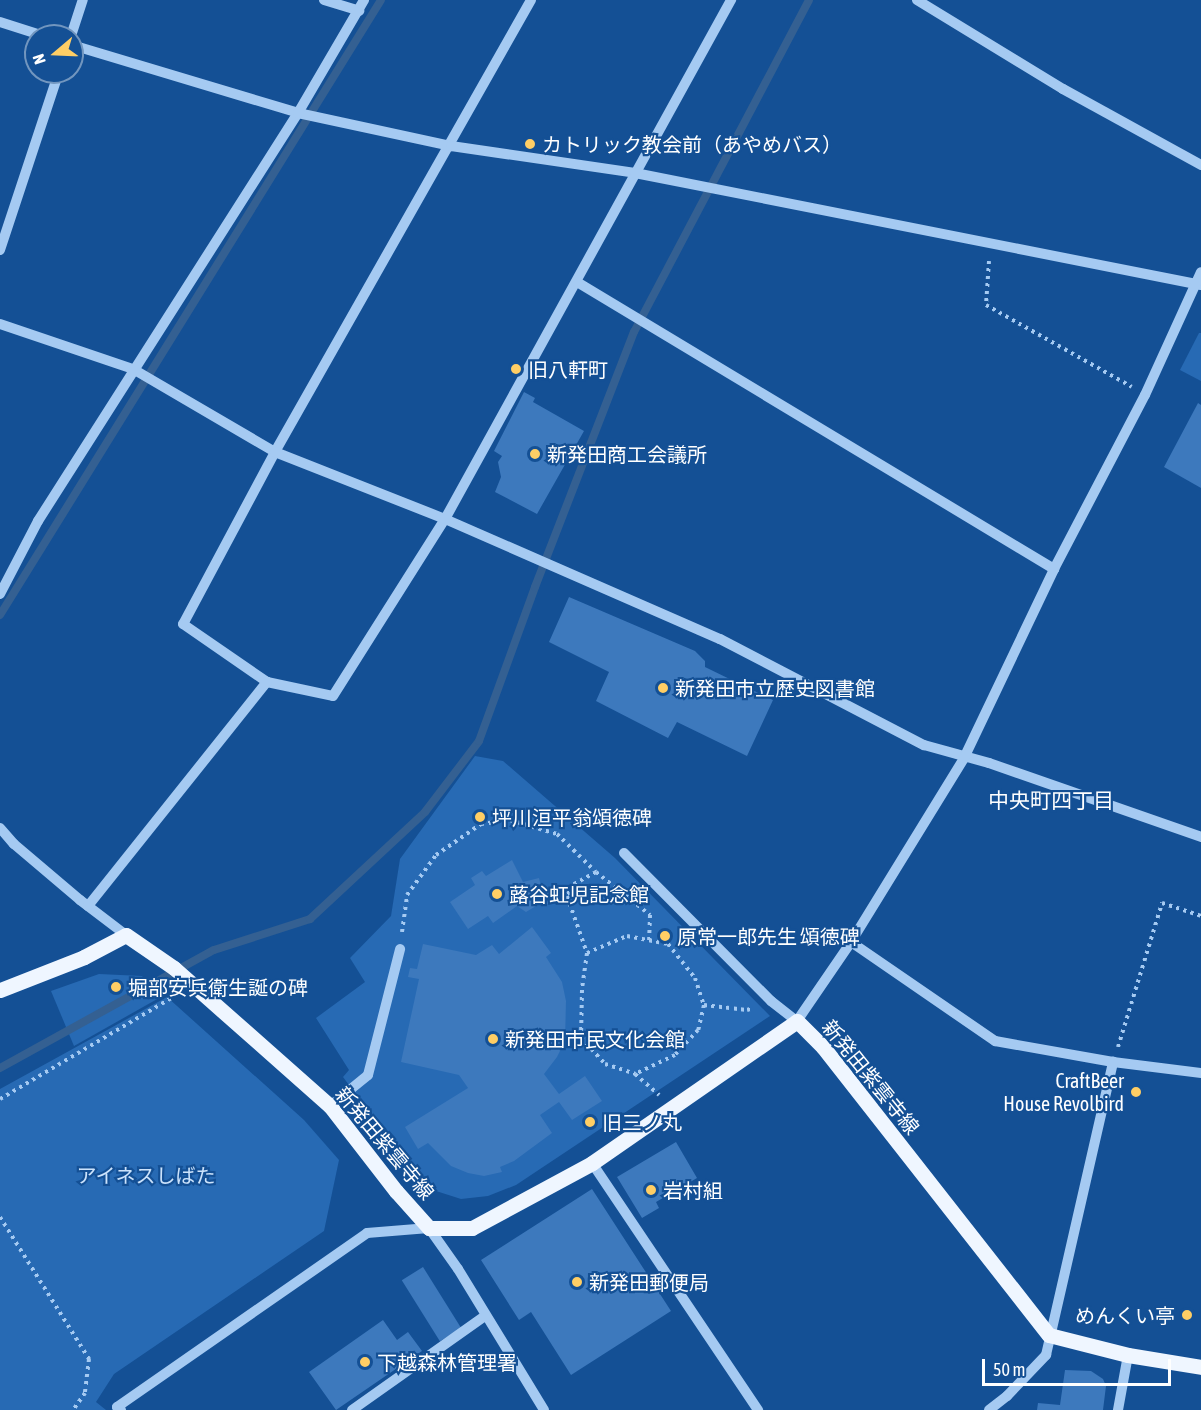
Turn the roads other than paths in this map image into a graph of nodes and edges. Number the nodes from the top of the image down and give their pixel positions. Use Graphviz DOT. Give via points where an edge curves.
graph roads {
  1 [pos="83,0"];
  2 [pos="324,0"];
  3 [pos="364,0"];
  4 [pos="531,0"];
  5 [pos="730,0"];
  6 [pos="916,0"];
  7 [pos="359,11"];
  8 [pos="0,22"];
  9 [pos="75,24"];
  10 [pos="24,30"];
  11 [pos="84,49"];
  12 [pos="55,84"];
  13 [pos="298,113"];
  14 [pos="451,146"];
  15 [pos="1201,165"];
  16 [pos="634,173"];
  17 [pos="0,250"];
  18 [pos="1201,272"];
  19 [pos="577,282"];
  20 [pos="1198,285"];
  21 [pos="0,324"];
  22 [pos="133,369"];
  23 [pos="275,452"];
  24 [pos="445,519"];
  25 [pos="1054,569"];
  26 [pos="0,594"];
  27 [pos="267,682"];
  28 [pos="964,758"];
  29 [pos="0,828"];
  30 [pos="1201,837"];
  31 [pos="624,853"];
  32 [pos="88,906"];
  33 [pos="126,934"];
  34 [pos="851,942"];
  35 [pos="400,949"];
  36 [pos="0,990"];
  37 [pos="797,1021"];
  38 [pos="1113,1062"];
  39 [pos="1201,1073"];
  40 [pos="330,1106"];
  41 [pos="592,1162"];
  42 [pos="429,1228"];
  43 [pos="485,1316"];
  44 [pos="1049,1335"];
  45 [pos="1128,1355"];
  46 [pos="1201,1367"];
  47 [pos="121,1410"];
  48 [pos="352,1410"];
  49 [pos="544,1410"];
  50 [pos="758,1410"];
  51 [pos="989,1410"];
  52 [pos="1118,1410"];
  1 -- 9 [label="street"];
  2 -- 7 [label="street"];
  3 -- 7 [label="street"];
  4 -- 14 [label="street"];
  5 -- 16 [label="street"];
  6 -- 15 [label="street" via="1063,89"];
  7 -- 13 [label="street"];
  8 -- 10 [label="street"];
  11 -- 13 [label="street"];
  12 -- 17 [label="street"];
  13 -- 14 [label="street"];
  13 -- 22 [label="street"];
  14 -- 16 [label="street"];
  14 -- 23 [label="street"];
  16 -- 19 [label="street"];
  16 -- 20 [label="street"];
  18 -- 20 [label="street"];
  19 -- 24 [label="street"];
  19 -- 25 [label="street"];
  20 -- 25 [label="street"];
  21 -- 22 [label="street"];
  22 -- 23 [label="street"];
  22 -- 26 [label="street" via="38,521"];
  23 -- 24 [label="street"];
  23 -- 27 [label="street" via="183,624"];
  24 -- 27 [label="street" via="333,696"];
  24 -- 28 [label="street" via="720,639 924,745"];
  25 -- 28 [label="street"];
  27 -- 32 [label="street"];
  28 -- 30 [label="street" via="989,763"];
  28 -- 34 [label="street"];
  29 -- 32 [label="street"];
  31 -- 37 [label="street" via="771,1001"];
  32 -- 33 [label="street"];
  33 -- 36 [label="main road" via="84,957"];
  33 -- 40 [label="main road, 新発田紫雲寺線" via="174,968"];
  34 -- 37 [label="street"];
  34 -- 38 [label="street" via="995,1041"];
  35 -- 40 [label="street" via="368,1075"];
  37 -- 41 [label="main road, 新発田紫雲寺線"];
  37 -- 44 [label="main road, 新発田紫雲寺線" via="823,1047"];
  38 -- 39 [label="street"];
  38 -- 44 [label="street"];
  40 -- 42 [label="main road, 新発田紫雲寺線"];
  41 -- 42 [label="main road, 新発田紫雲寺線" via="472,1228"];
  41 -- 50 [label="street"];
  42 -- 43 [label="street"];
  42 -- 47 [label="street" via="367,1233 117,1407"];
  43 -- 48 [label="street"];
  43 -- 49 [label="street"];
  44 -- 45 [label="main road"];
  44 -- 51 [label="street" via="1046,1355"];
  45 -- 46 [label="main road"];
  45 -- 52 [label="street"];
}
